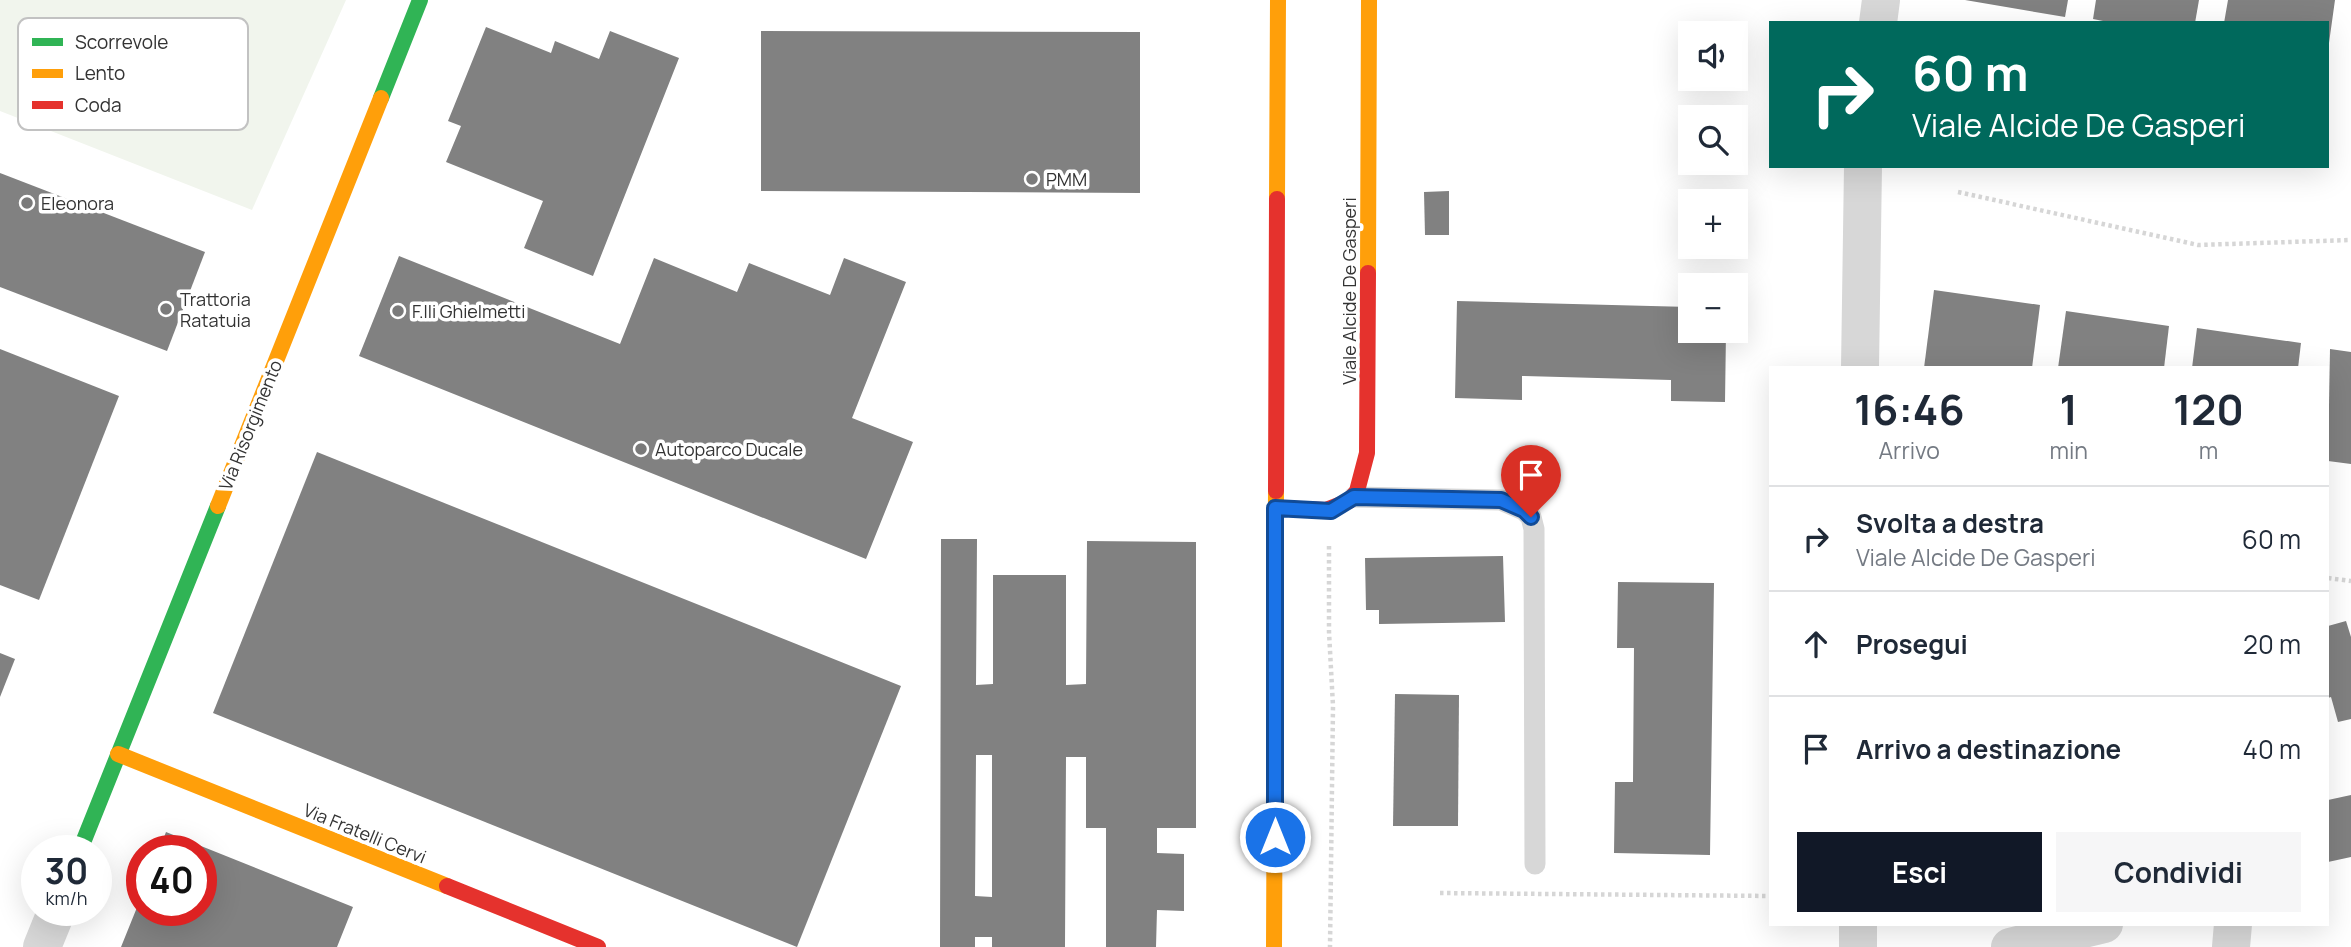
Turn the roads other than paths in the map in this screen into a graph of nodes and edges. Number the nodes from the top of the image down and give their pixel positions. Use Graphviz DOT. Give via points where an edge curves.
graph roads {
  1 [pos="420,0"];
  2 [pos="1278,0"];
  3 [pos="1369,0"];
  4 [pos="1881,0"];
  5 [pos="1878,21"];
  6 [pos="1863,168"];
  7 [pos="1860,366"];
  8 [pos="1354,497"];
  9 [pos="1275,508"];
  10 [pos="118,754"];
  11 [pos="86,835"];
  12 [pos="1535,864"];
  13 [pos="51,926"];
  14 [pos="1858,926"];
  15 [pos="2096,926"];
  16 [pos="2233,926"];
  17 [pos="42,947"];
  18 [pos="598,947"];
  19 [pos="1274,947"];
  20 [pos="1858,947"];
  21 [pos="2010,947"];
  22 [pos="2231,947"];
  1 -- 10 [label="street, Via Risorgimento"];
  2 -- 9 [label="street"];
  3 -- 8 [label="street, Viale Alcide De Gasperi" via="1367,453 1365,474"];
  4 -- 5 [label="street"];
  6 -- 7 [label="street"];
  8 -- 9 [label="street" via="1331,511"];
  8 -- 12 [label="lane" via="1501,500 1531,517"];
  9 -- 19 [label="street"];
  10 -- 11 [label="street, Via Risorgimento"];
  10 -- 18 [label="street, Via Fratelli Cervi"];
  13 -- 17 [label="street"];
  14 -- 20 [label="street"];
  15 -- 21 [label="street"];
  16 -- 22 [label="street"];
}
